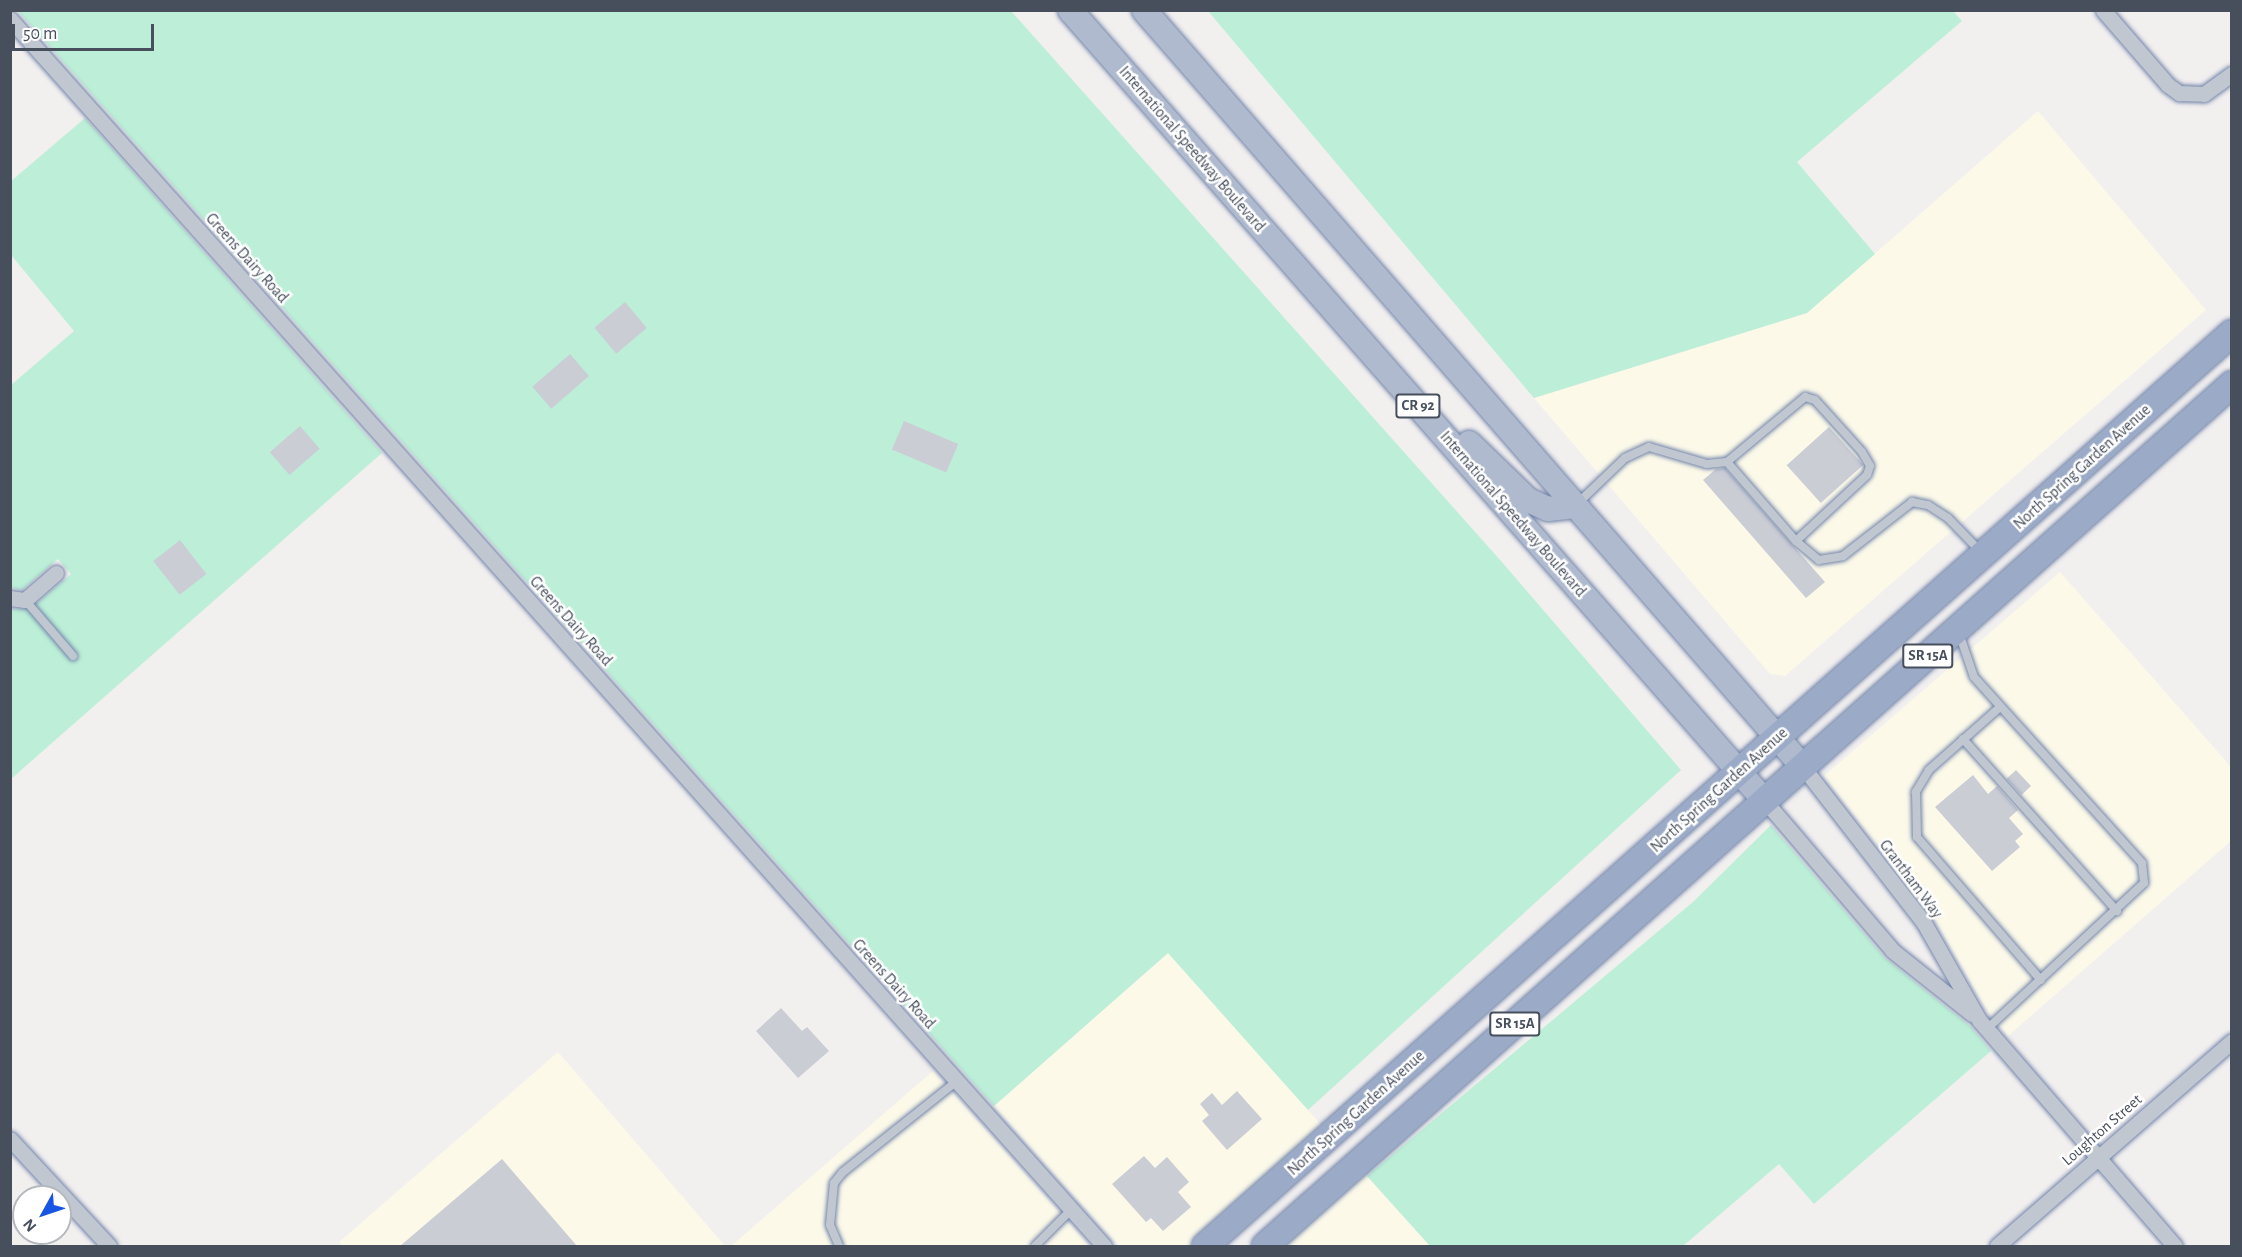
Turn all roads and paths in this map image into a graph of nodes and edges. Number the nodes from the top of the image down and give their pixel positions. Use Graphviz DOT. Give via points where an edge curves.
graph roads {
  1 [pos="1070,10"];
  2 [pos="1144,10"];
  3 [pos="2103,10"];
  4 [pos="10,19"];
  5 [pos="2232,75"];
  6 [pos="1347,325"];
  7 [pos="2232,333"];
  8 [pos="2208,354"];
  9 [pos="2232,384"];
  10 [pos="2187,424"];
  11 [pos="1727,462"];
  12 [pos="1575,506"];
  13 [pos="1796,541"];
  14 [pos="1983,554"];
  15 [pos="56,573"];
  16 [pos="18,599"];
  17 [pos="1958,628"];
  18 [pos="73,656"];
  19 [pos="2000,707"];
  20 [pos="1777,738"];
  21 [pos="1963,739"];
  22 [pos="1803,767"];
  23 [pos="1739,772"];
  24 [pos="1765,801"];
  25 [pos="2117,911"];
  26 [pos="2041,980"];
  27 [pos="1983,1024"];
  28 [pos="2232,1041"];
  29 [pos="957,1082"];
  30 [pos="10,1139"];
  31 [pos="2098,1158"];
  32 [pos="1071,1210"];
  33 [pos="109,1246"];
  34 [pos="839,1246"];
  35 [pos="1035,1246"];
  36 [pos="1104,1246"];
  37 [pos="1205,1246"];
  38 [pos="1265,1246"];
  39 [pos="1997,1246"];
  40 [pos="2175,1246"];
  1 -- 6 [label="main road, International Speedway Boulevard / CR 92"];
  2 -- 12 [label="main road"];
  3 -- 5 [label="street" via="2168,85 2180,93 2204,94"];
  4 -- 29 [label="street, Greens Dairy Road"];
  6 -- 12 [label="main road" via="1528,500 1548,509"];
  6 -- 23 [label="main road, International Speedway Boulevard / CR 92"];
  7 -- 8 [label="highway, North Spring Garden Avenue / SR 15A"];
  8 -- 10 [label="highway" via="2204,383"];
  8 -- 14 [label="highway, North Spring Garden Avenue / SR 15A"];
  9 -- 10 [label="highway, SR 15A"];
  10 -- 17 [label="highway, SR 15A"];
  11 -- 12 [label="lane" via="1707,464 1649,447 1625,458"];
  11 -- 13 [label="lane"];
  11 -- 13 [label="lane" via="1804,397 1815,400 1870,466 1857,487"];
  12 -- 20 [label="main road"];
  13 -- 14 [label="lane" via="1819,560 1830,561 1843,556 1912,502 1928,505 1948,518"];
  14 -- 20 [label="highway, North Spring Garden Avenue / SR 15A"];
  15 -- 16 [label="street"];
  16 -- 18 [label="lane"];
  17 -- 19 [label="lane" via="1962,650 1974,677"];
  17 -- 22 [label="highway, SR 15A"];
  19 -- 21 [label="lane"];
  19 -- 25 [label="lane" via="2142,863 2144,883"];
  20 -- 22 [label="main road"];
  20 -- 23 [label="highway, North Spring Garden Avenue / SR 15A"];
  21 -- 25 [label="lane"];
  21 -- 26 [label="lane" via="1929,770 1916,792 1917,837"];
  22 -- 24 [label="highway, SR 15A"];
  22 -- 27 [label="street, Grantham Way" via="1924,923"];
  23 -- 24 [label="main road, International Speedway Boulevard / CR 92"];
  23 -- 37 [label="highway, North Spring Garden Avenue / SR 15A"];
  24 -- 27 [label="street, Grantham Way" via="1893,951"];
  24 -- 38 [label="highway, SR 15A"];
  25 -- 26 [label="lane"];
  26 -- 27 [label="lane"];
  27 -- 31 [label="street, Grantham Way"];
  28 -- 31 [label="street, Loughton Street"];
  29 -- 32 [label="street, Greens Dairy Road"];
  29 -- 34 [label="lane" via="834,1183 830,1225"];
  30 -- 33 [label="street"];
  31 -- 39 [label="street, Loughton Street"];
  31 -- 40 [label="street, Grantham Way"];
  32 -- 35 [label="lane"];
  32 -- 36 [label="street, Greens Dairy Road"];
}
